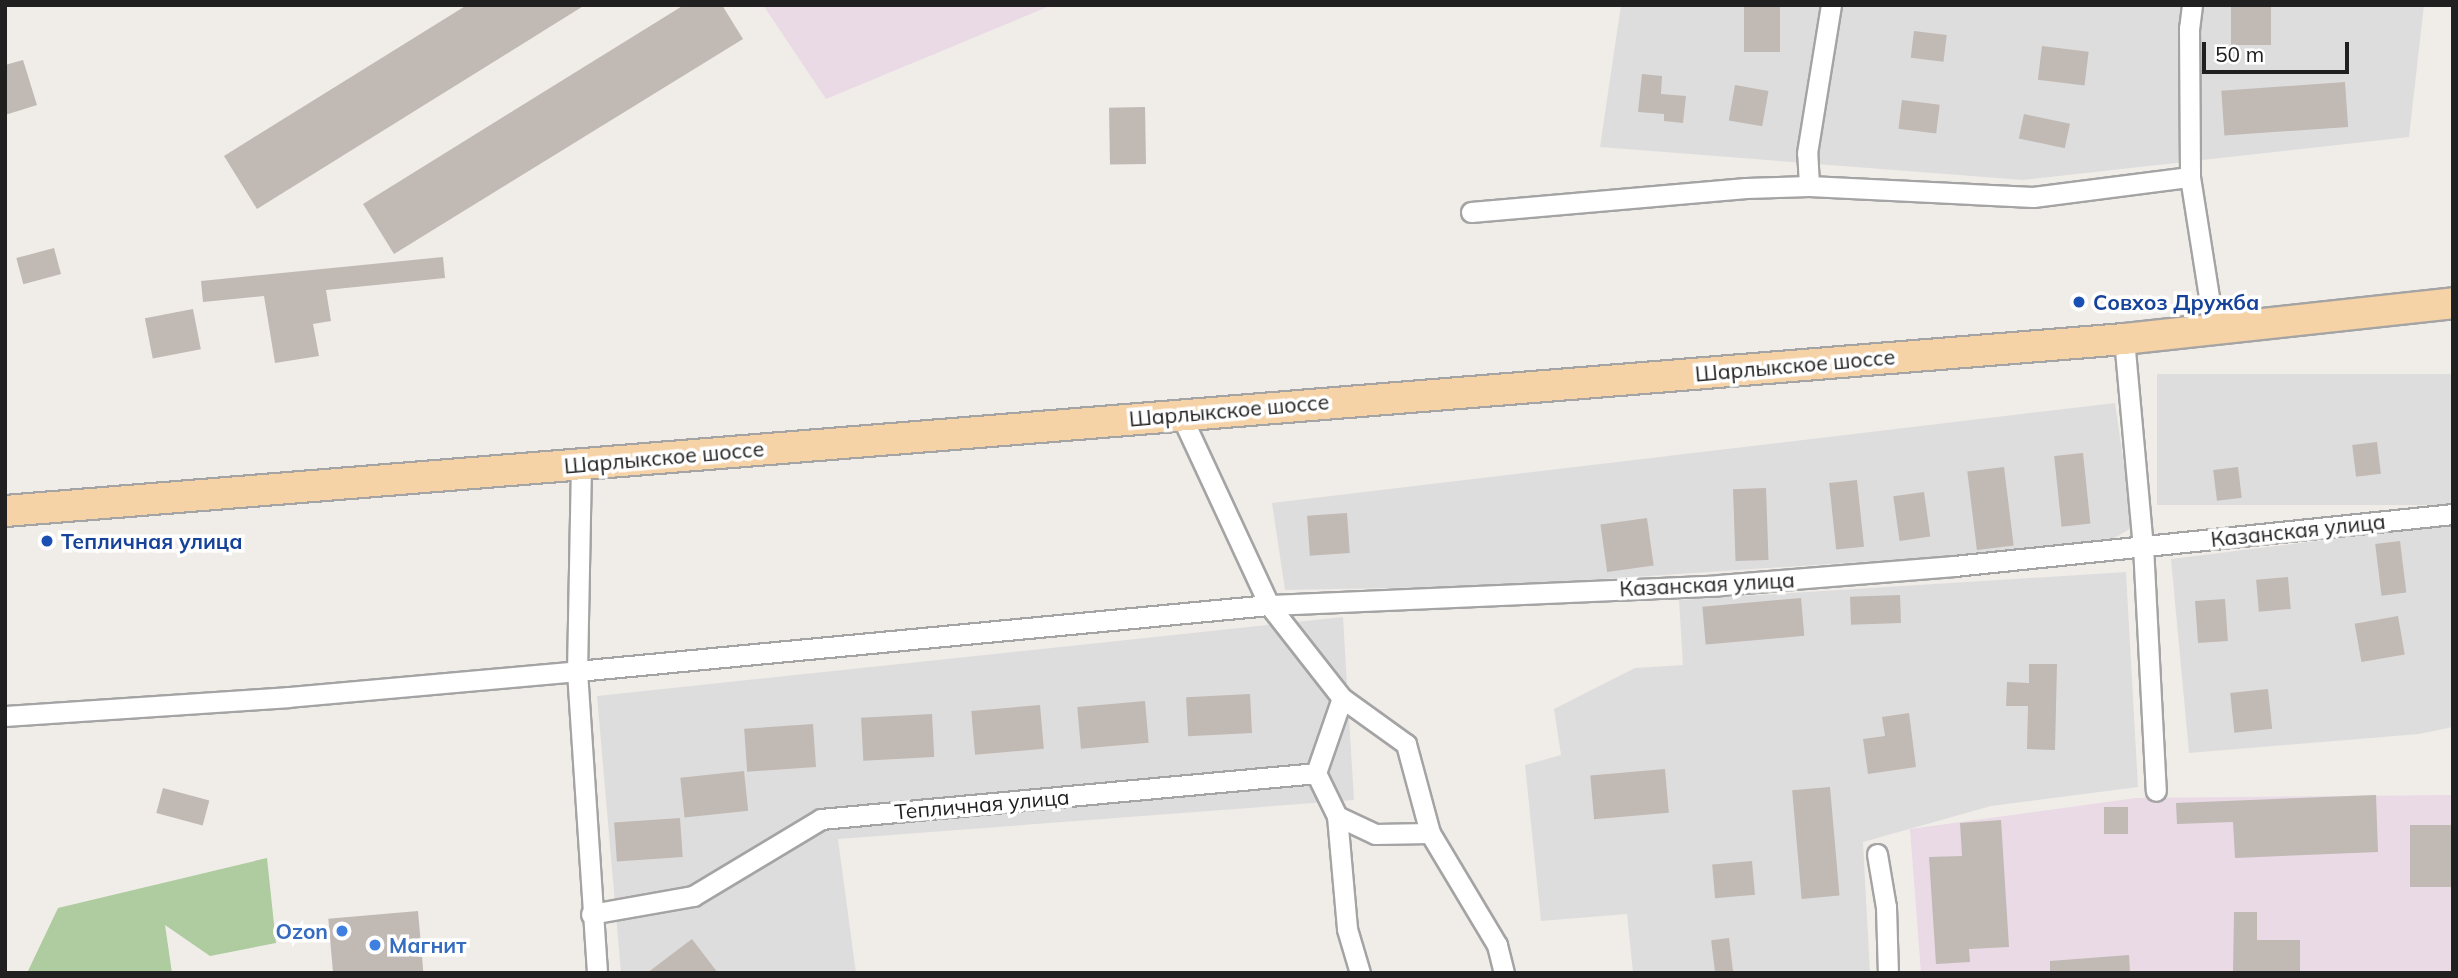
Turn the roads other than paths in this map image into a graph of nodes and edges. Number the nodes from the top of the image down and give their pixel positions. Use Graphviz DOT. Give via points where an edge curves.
graph roads {
  1 [pos="1830,5"];
  2 [pos="2192,5"];
  3 [pos="2190,177"];
  4 [pos="1809,186"];
  5 [pos="1471,212"];
  6 [pos="2453,303"];
  7 [pos="2214,328"];
  8 [pos="2124,339"];
  9 [pos="1180,414"];
  10 [pos="581,464"];
  11 [pos="5,511"];
  12 [pos="2453,514"];
  13 [pos="2143,546"];
  14 [pos="1269,605"];
  15 [pos="577,671"];
  16 [pos="1342,698"];
  17 [pos="5,716"];
  18 [pos="1316,773"];
  19 [pos="2156,791"];
  20 [pos="1337,816"];
  21 [pos="1430,832"];
  22 [pos="1877,854"];
  23 [pos="591,914"];
  24 [pos="597,973"];
  25 [pos="1360,973"];
  26 [pos="1504,973"];
  27 [pos="1888,973"];
  1 -- 4 [label="street" via="1807,153"];
  2 -- 3 [label="street"];
  3 -- 4 [label="street" via="2032,197"];
  3 -- 7 [label="street"];
  4 -- 5 [label="street"];
  6 -- 7 [label="main road, Шарлыкское шоссе"];
  7 -- 8 [label="main road, Шарлыкское шоссе"];
  8 -- 9 [label="main road, Шарлыкское шоссе"];
  8 -- 13 [label="street"];
  9 -- 10 [label="main road, Шарлыкское шоссе"];
  9 -- 14 [label="street"];
  10 -- 11 [label="main road, Шарлыкское шоссе"];
  10 -- 15 [label="street"];
  12 -- 13 [label="street, Казанская улица"];
  13 -- 14 [label="street, Казанская улица" via="1719,585"];
  13 -- 19 [label="street"];
  14 -- 15 [label="street, Казанская улица"];
  14 -- 16 [label="street"];
  15 -- 17 [label="street, Казанская улица"];
  15 -- 23 [label="street"];
  16 -- 18 [label="street"];
  16 -- 21 [label="street" via="1406,744"];
  18 -- 20 [label="street"];
  18 -- 23 [label="street, Тепличная улица" via="821,819 693,896"];
  20 -- 21 [label="street" via="1375,834"];
  20 -- 25 [label="street" via="1347,929"];
  21 -- 26 [label="street" via="1497,945"];
  22 -- 27 [label="street" via="1886,907"];
  23 -- 24 [label="street"];
}
